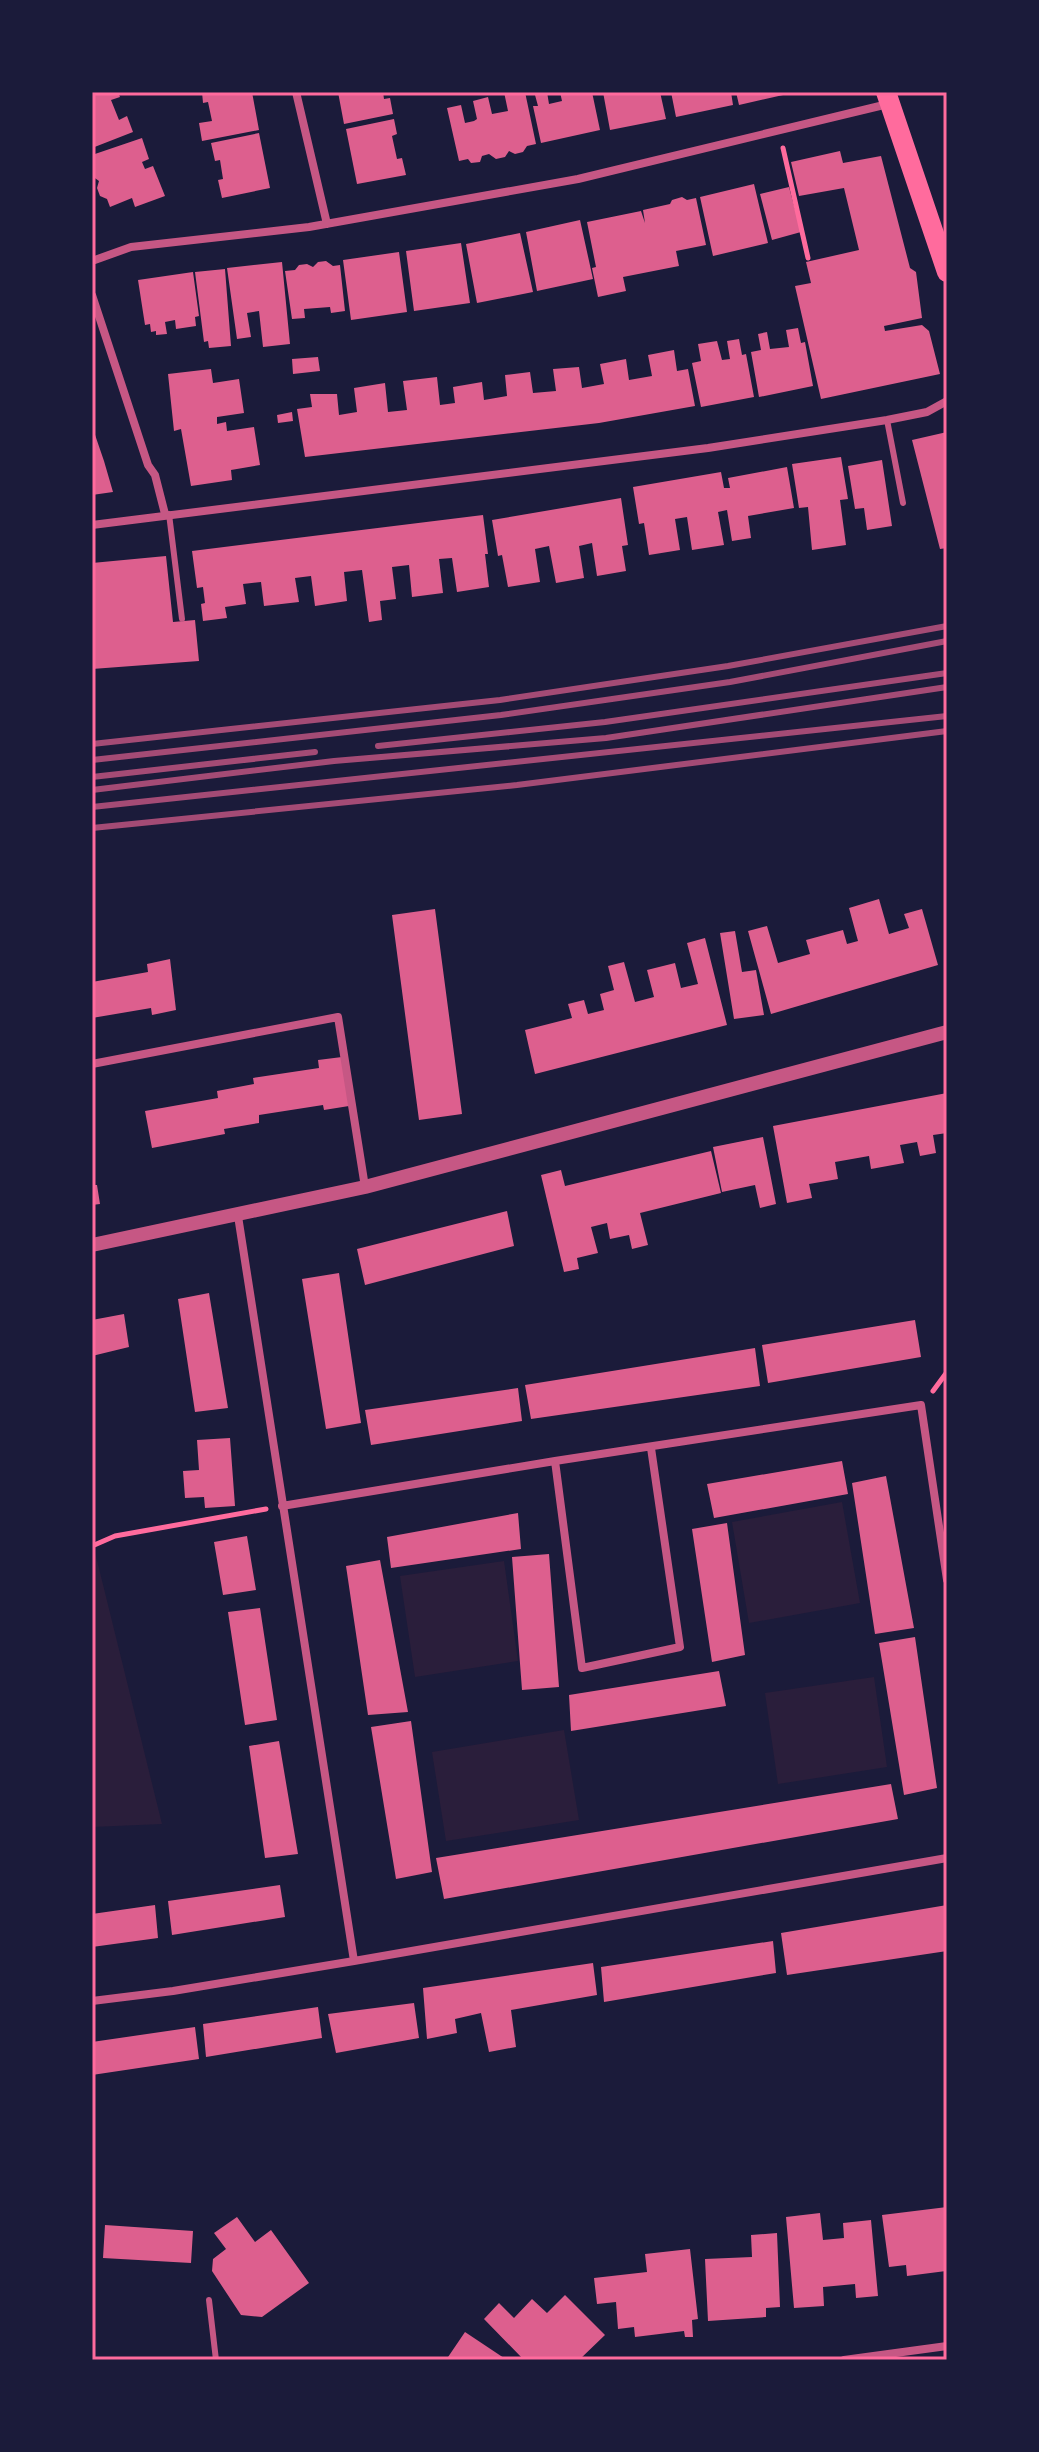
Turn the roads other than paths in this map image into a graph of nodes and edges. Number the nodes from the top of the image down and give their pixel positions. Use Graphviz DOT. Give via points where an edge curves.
graph roads {
  1 [pos="296,92"];
  2 [pos="888,98"];
  3 [pos="327,224"];
  4 [pos="92,261"];
  5 [pos="947,272"];
  6 [pos="92,295"];
  7 [pos="947,401"];
  8 [pos="887,420"];
  9 [pos="903,503"];
  10 [pos="167,514"];
  11 [pos="92,525"];
  12 [pos="182,619"];
  13 [pos="947,1032"];
  14 [pos="92,1064"];
  15 [pos="365,1187"];
  16 [pos="238,1216"];
  17 [pos="92,1245"];
  18 [pos="651,1448"];
  19 [pos="555,1461"];
  20 [pos="282,1506"];
  21 [pos="947,1580"];
  22 [pos="947,1858"];
  23 [pos="354,1961"];
  24 [pos="92,2001"];
  25 [pos="209,2300"];
  26 [pos="947,2346"];
  27 [pos="216,2360"];
  28 [pos="844,2360"];
  1 -- 3 [label="street"];
  2 -- 3 [label="street" via="780,131 578,179"];
  2 -- 5 [label="main road"];
  3 -- 4 [label="street" via="131,247"];
  6 -- 10 [label="street"];
  7 -- 8 [label="street" via="927,412"];
  8 -- 9 [label="lane"];
  8 -- 10 [label="street" via="574,466"];
  10 -- 11 [label="street"];
  10 -- 12 [label="lane"];
  13 -- 15 [label="street"];
  14 -- 15 [label="street" via="338,1017"];
  15 -- 16 [label="street"];
  16 -- 17 [label="street"];
  16 -- 20 [label="street"];
  18 -- 19 [label="street"];
  18 -- 19 [label="street" via="680,1647 582,1668"];
  18 -- 21 [label="street" via="921,1405"];
  19 -- 20 [label="street"];
  20 -- 23 [label="street"];
  22 -- 23 [label="street"];
  23 -- 24 [label="street"];
  25 -- 27 [label="lane"];
  26 -- 28 [label="street"];
}
